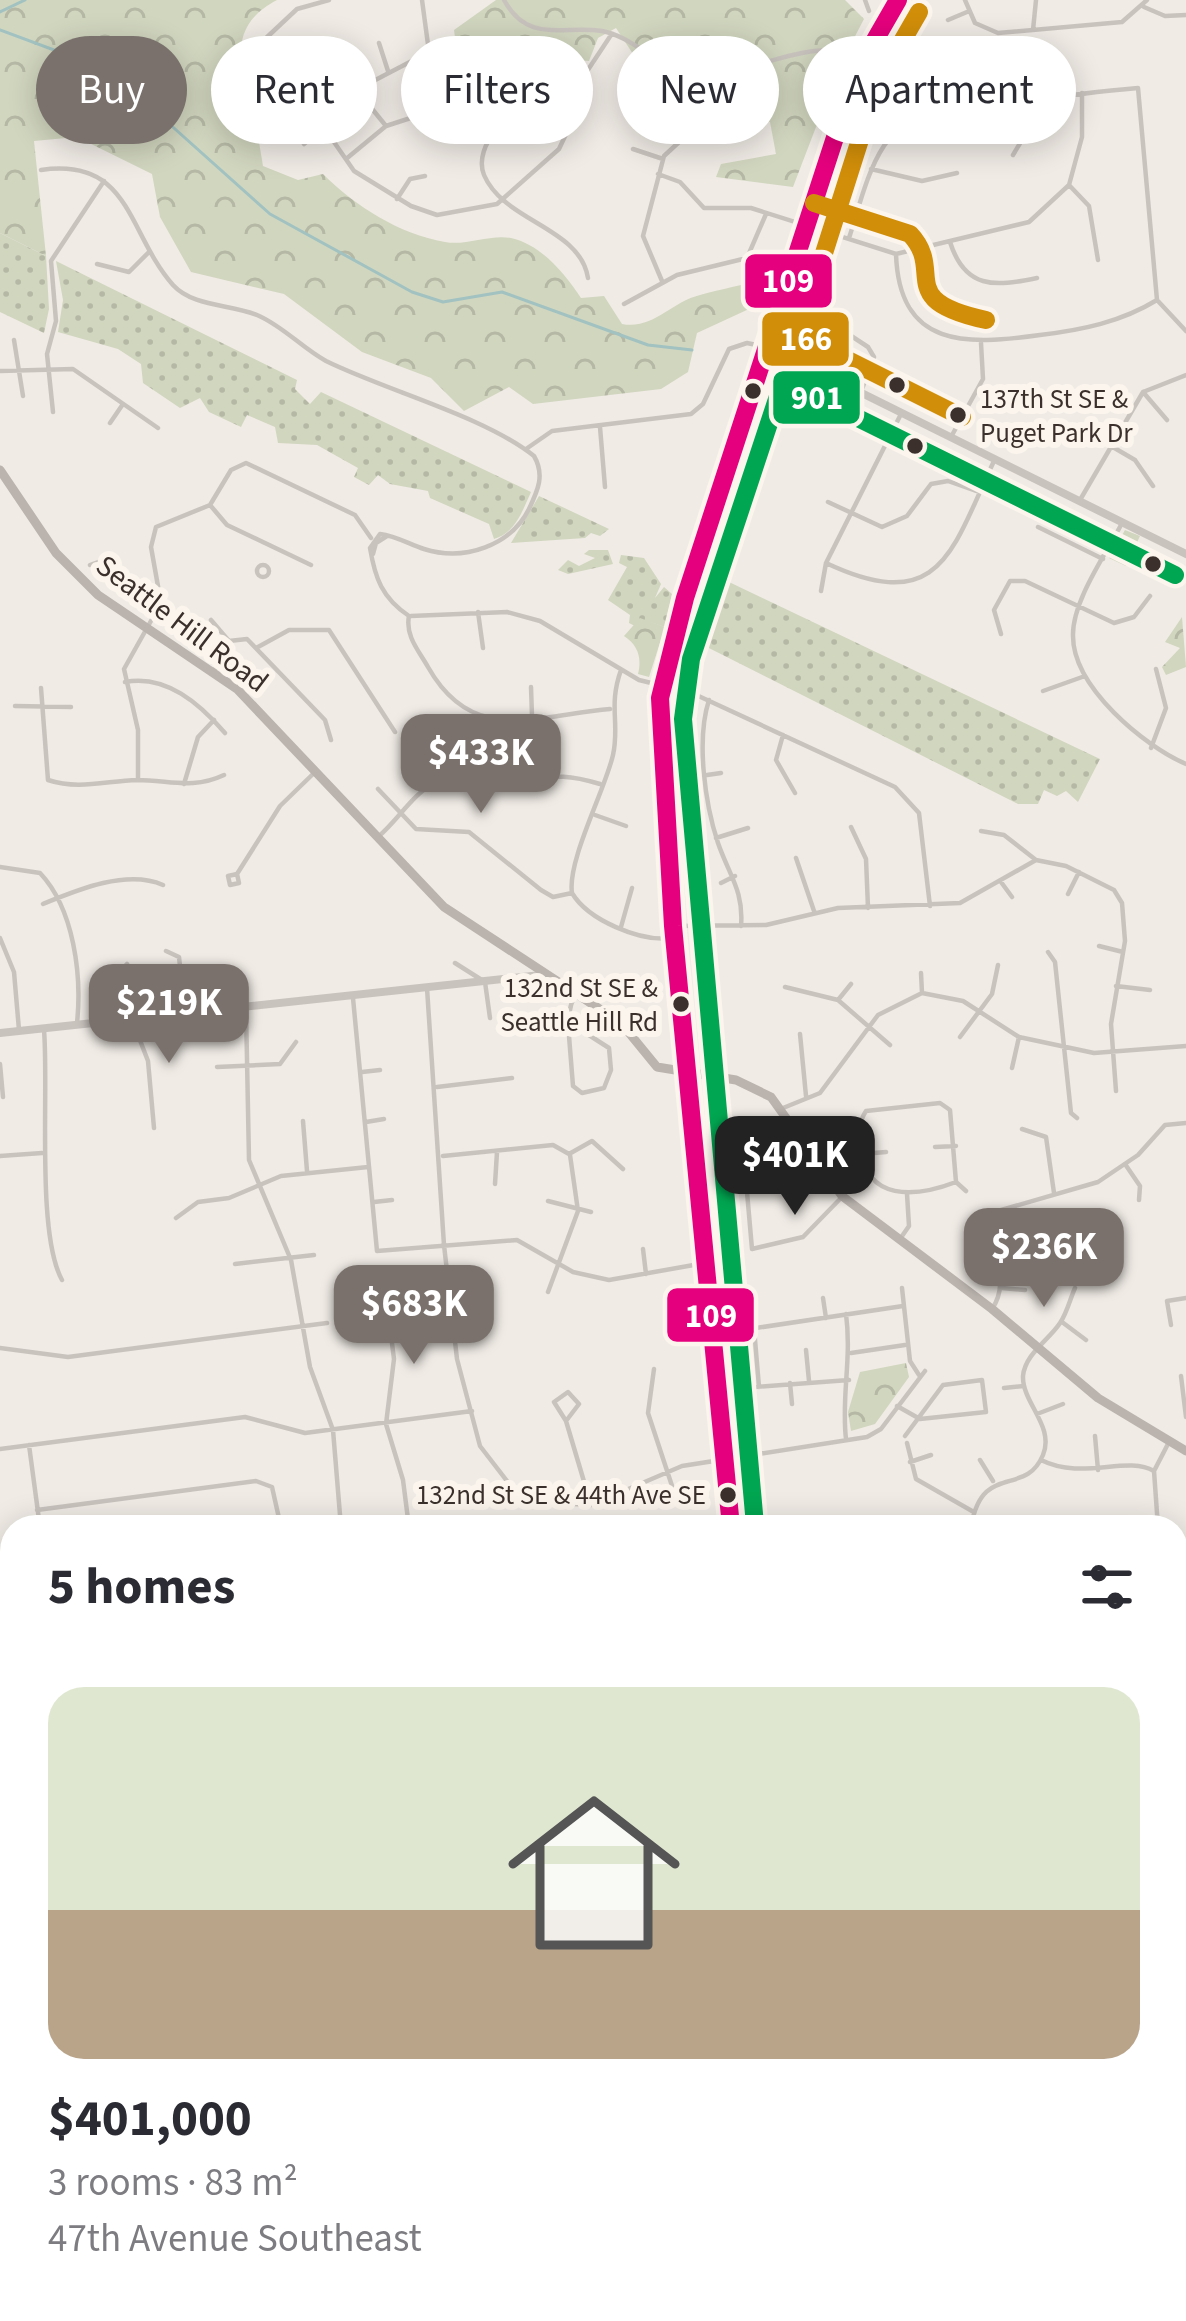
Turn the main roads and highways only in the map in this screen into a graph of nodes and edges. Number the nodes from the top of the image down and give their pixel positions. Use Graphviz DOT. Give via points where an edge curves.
graph roads {
  1 [pos="898,0"];
  2 [pos="0,470"];
  3 [pos="689,1076"];
  4 [pos="1185,1447"];
  5 [pos="730,1515"];
  1 -- 3 [label="main road" via="862,57 661,686 659,749"];
  2 -- 3 [label="main road, Seattle Hill Road" via="56,553 98,595 214,670 444,907 621,1023 657,1067"];
  3 -- 4 [label="main road, Seattle Hill Road" via="746,1083 783,1108 842,1196 1098,1398"];
  3 -- 5 [label="main road"];
}
